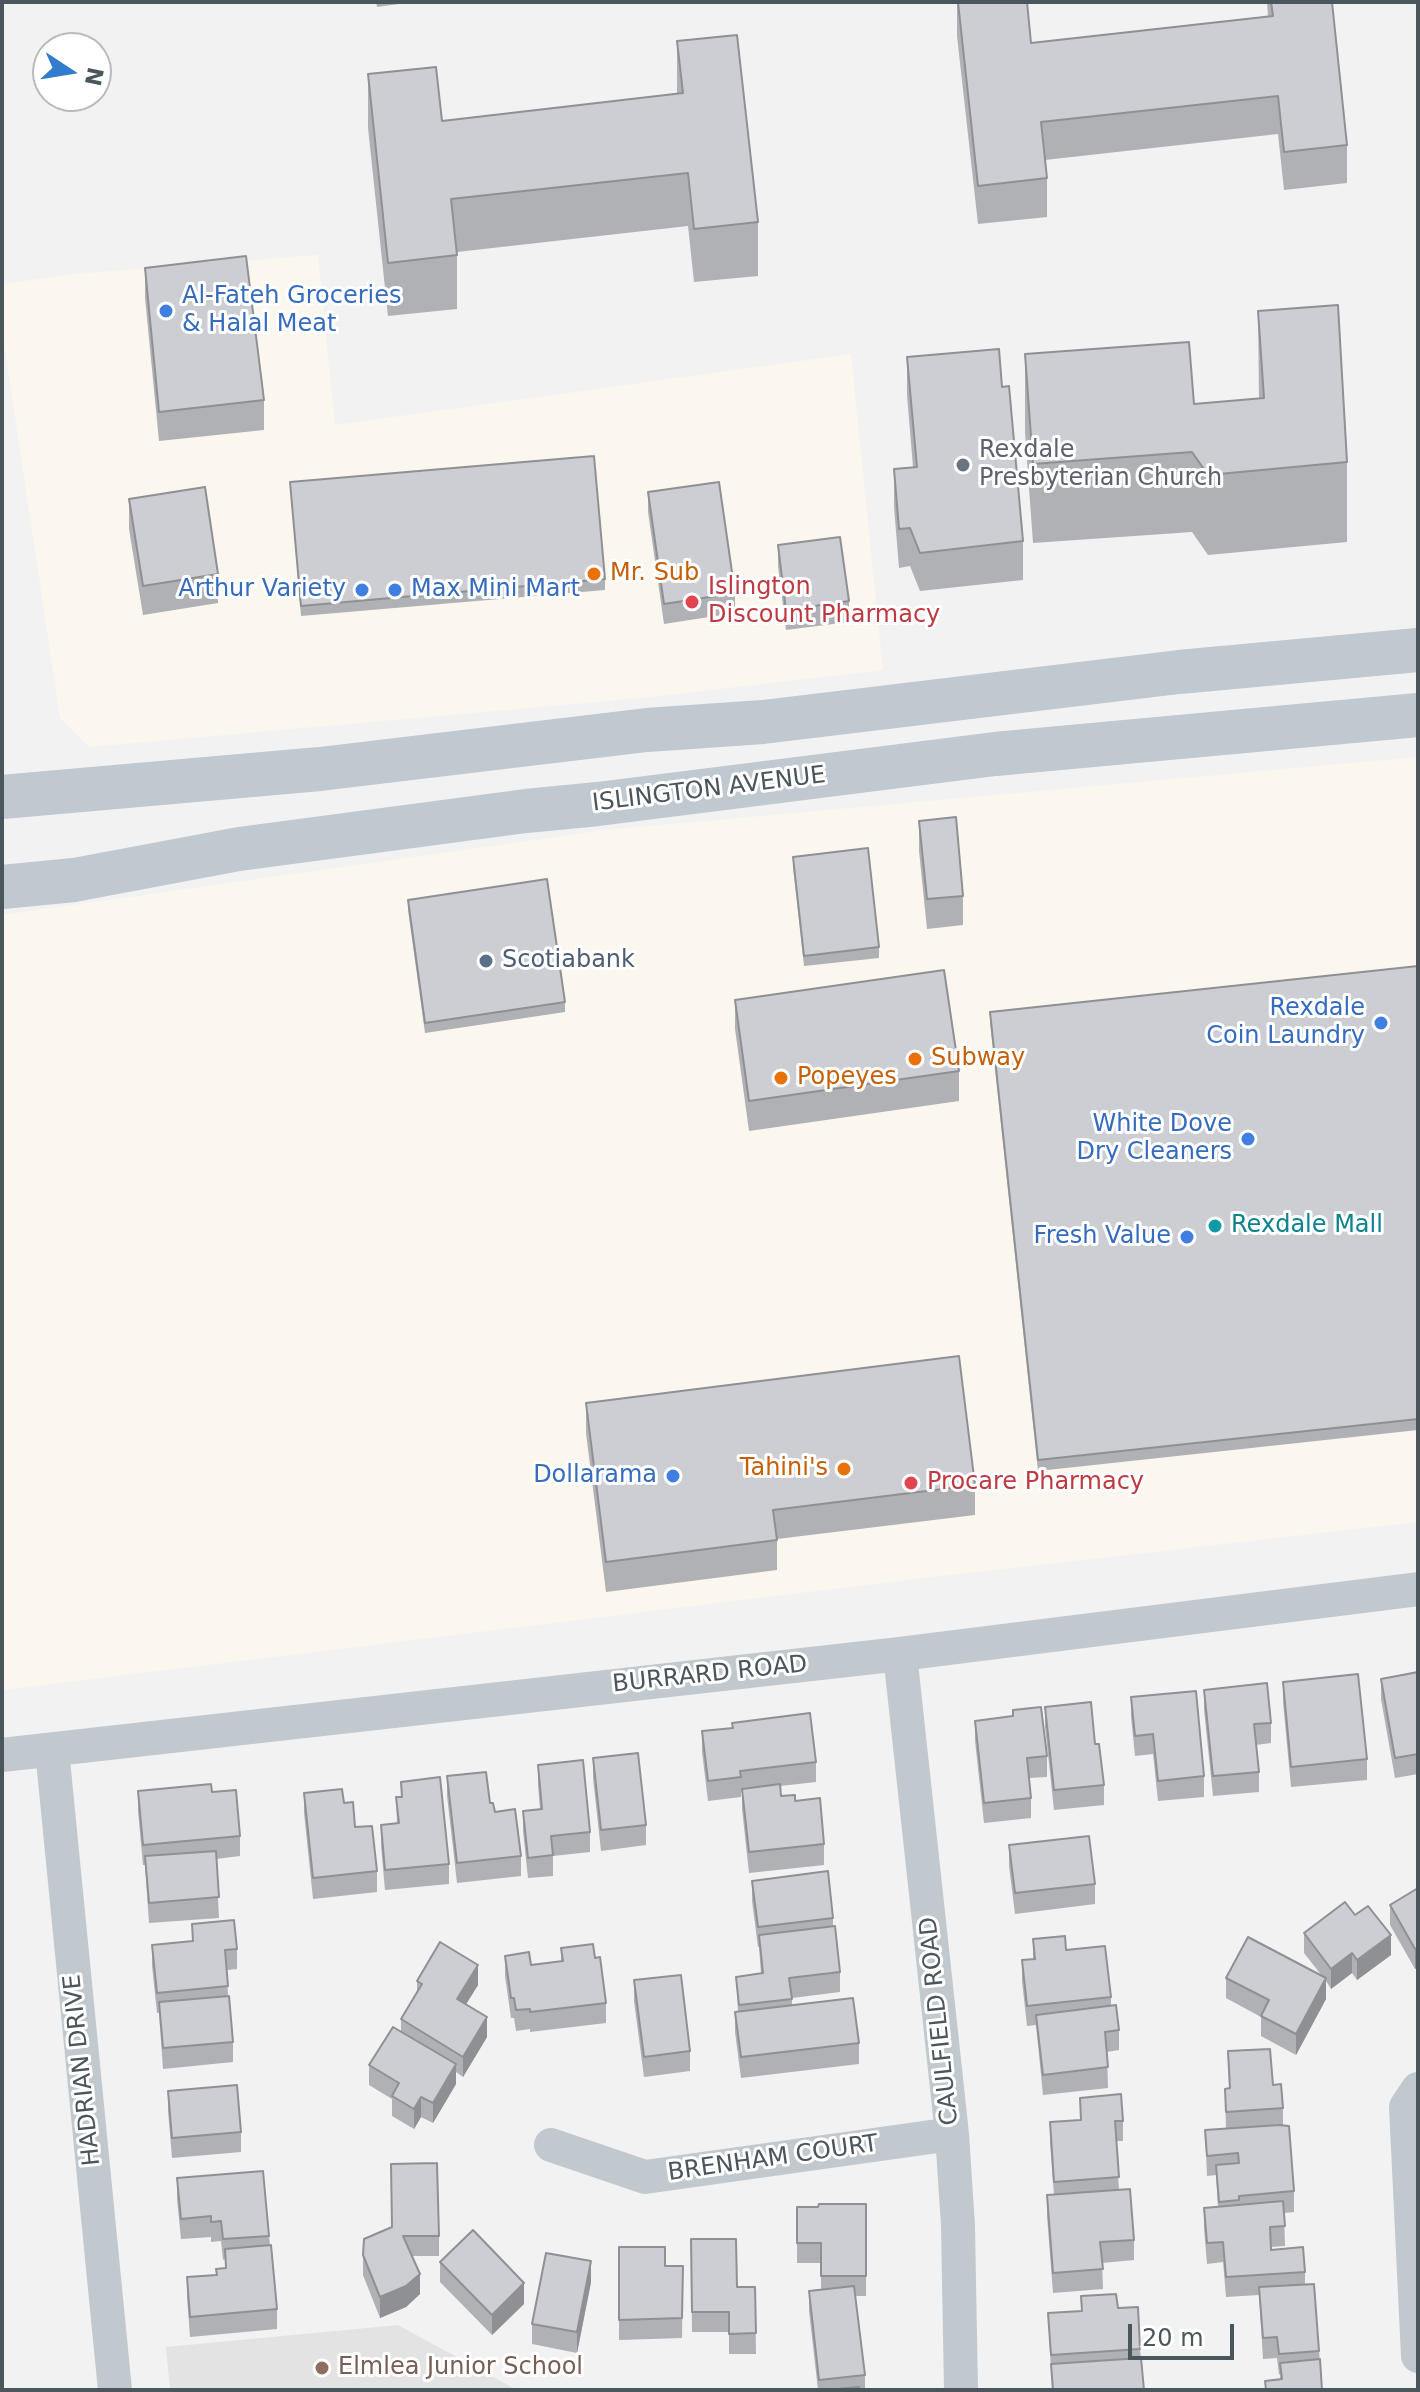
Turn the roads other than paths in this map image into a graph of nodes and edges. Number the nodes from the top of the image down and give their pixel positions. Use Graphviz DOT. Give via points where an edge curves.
graph roads {
  1 [pos="1418,650"];
  2 [pos="1418,715"];
  3 [pos="2,797"];
  4 [pos="2,887"];
  5 [pos="1418,1589"];
  6 [pos="900,1654"];
  7 [pos="52,1750"];
  8 [pos="2,1755"];
  9 [pos="1418,2089"];
  10 [pos="952,2134"];
  11 [pos="551,2145"];
  12 [pos="1418,2356"];
  13 [pos="115,2390"];
  14 [pos="961,2390"];
  1 -- 3 [label="main road" via="320,769"];
  2 -- 4 [label="main road, ISLINGTON AVENUE" via="1009,753 526,811"];
  5 -- 6 [label="street, BURRARD ROAD"];
  6 -- 7 [label="street, BURRARD ROAD"];
  6 -- 10 [label="street, CAULFIELD ROAD"];
  7 -- 8 [label="street, BURRARD ROAD"];
  7 -- 13 [label="street, HADRIAN DRIVE"];
  9 -- 12 [label="street" via="1406,2107"];
  10 -- 11 [label="street, BRENHAM COURT" via="645,2177"];
  10 -- 14 [label="street, CAULFIELD ROAD"];
}
